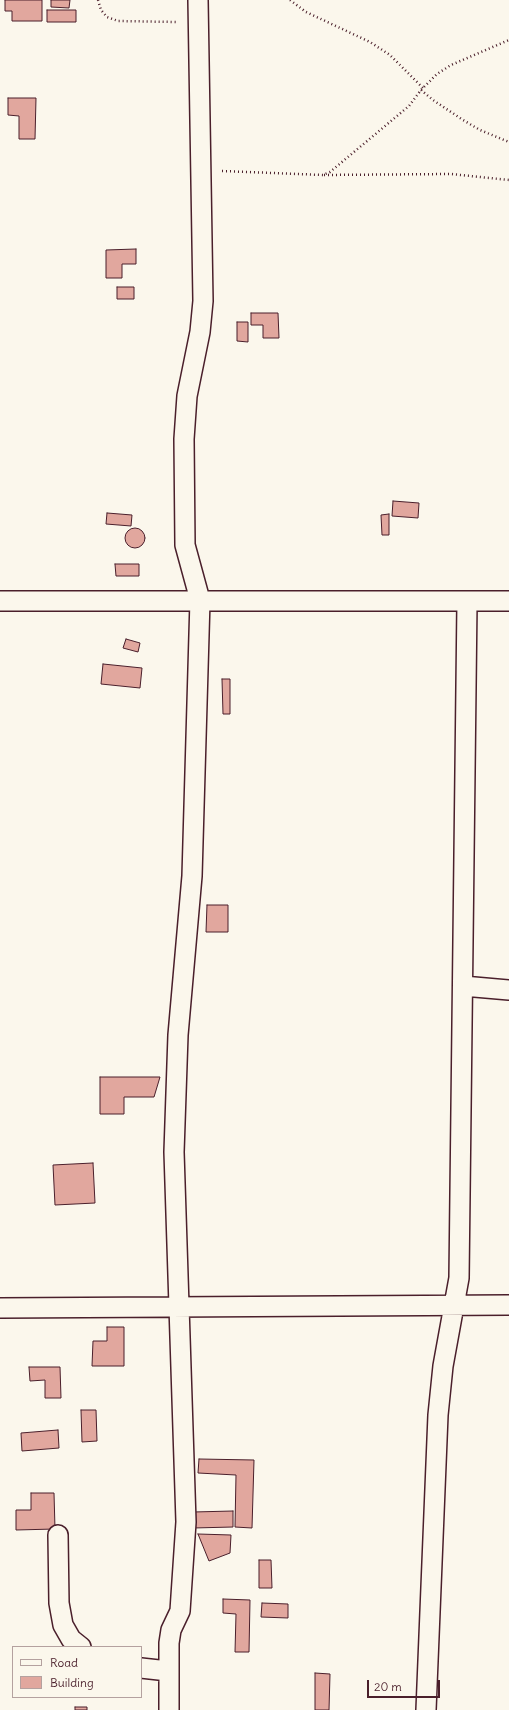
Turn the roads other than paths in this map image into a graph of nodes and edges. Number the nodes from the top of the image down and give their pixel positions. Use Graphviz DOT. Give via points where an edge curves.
graph roads {
  1 [pos="198,0"];
  2 [pos="0,600"];
  3 [pos="200,600"];
  4 [pos="509,601"];
  5 [pos="467,602"];
  6 [pos="463,986"];
  7 [pos="509,990"];
  8 [pos="456,1305"];
  9 [pos="509,1305"];
  10 [pos="0,1308"];
  11 [pos="178,1308"];
  12 [pos="58,1535"];
  13 [pos="80,1646"];
  14 [pos="142,1668"];
  15 [pos="168,1671"];
  16 [pos="170,1710"];
  17 [pos="426,1710"];
  1 -- 3 [label="street" via="203,301 200,332 186,396 184,440 185,545"];
  2 -- 3 [label="street"];
  3 -- 5 [label="street"];
  3 -- 11 [label="street" via="192,876 178,1035 174,1152"];
  4 -- 5 [label="street"];
  5 -- 6 [label="street"];
  6 -- 7 [label="street"];
  6 -- 8 [label="street" via="459,1278"];
  8 -- 9 [label="street"];
  8 -- 11 [label="street"];
  8 -- 17 [label="street" via="443,1366 438,1416"];
  10 -- 11 [label="street"];
  11 -- 15 [label="street" via="186,1522 180,1611 170,1637"];
  12 -- 13 [label="street" via="57,1575 63,1625 71,1639"];
  14 -- 15 [label="street"];
  15 -- 16 [label="street"];
}
